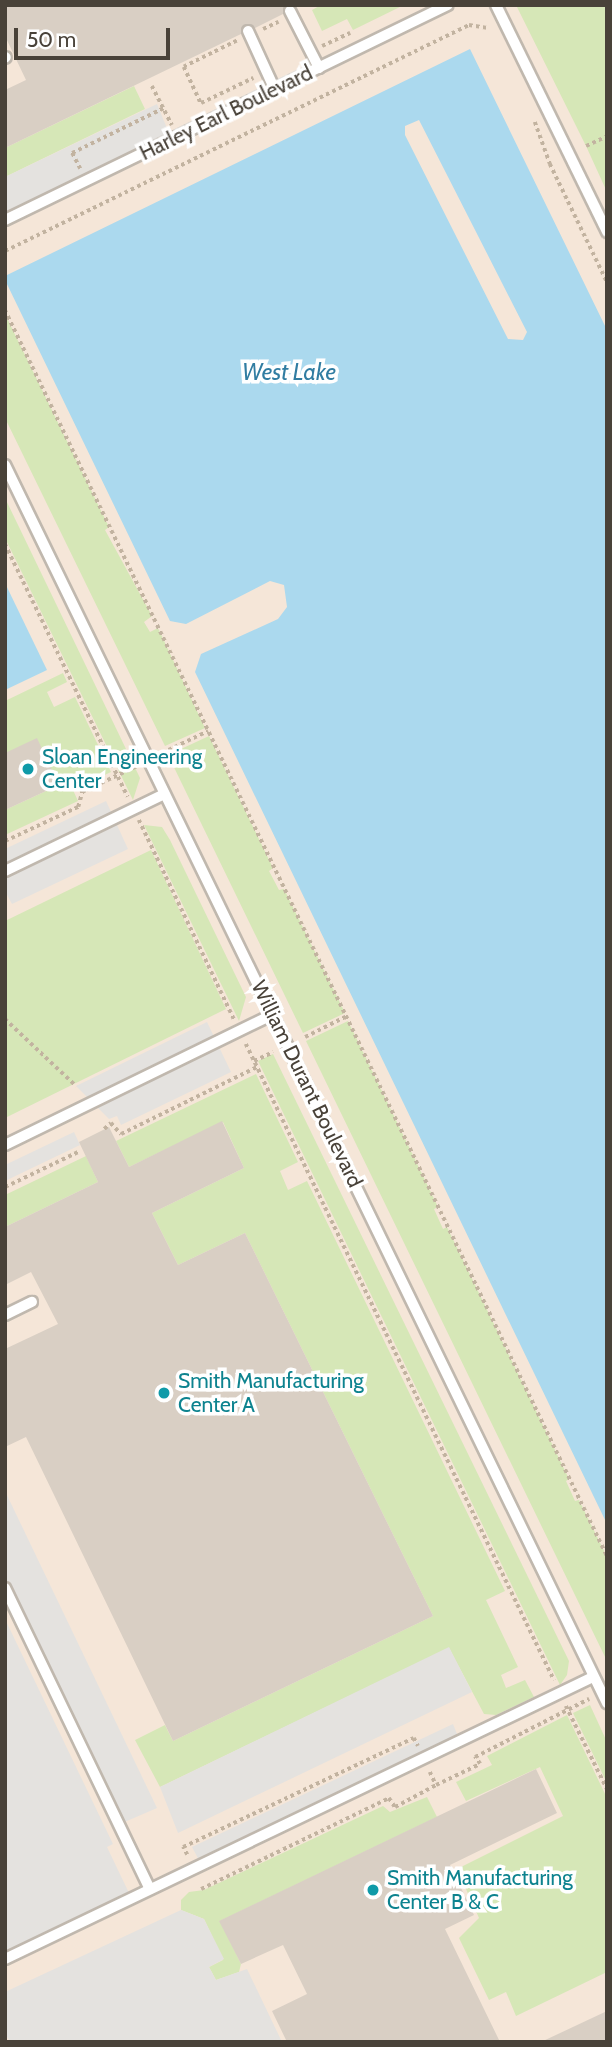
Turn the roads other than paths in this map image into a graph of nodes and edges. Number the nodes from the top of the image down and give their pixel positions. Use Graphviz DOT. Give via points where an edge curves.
graph roads {
  1 [pos="447,5"];
  2 [pos="496,5"];
  3 [pos="290,11"];
  4 [pos="248,32"];
  5 [pos="319,68"];
  6 [pos="275,90"];
  7 [pos="5,220"];
  8 [pos="607,232"];
  9 [pos="5,465"];
  10 [pos="164,794"];
  11 [pos="5,871"];
  12 [pos="274,1014"];
  13 [pos="5,1144"];
  14 [pos="32,1302"];
  15 [pos="5,1315"];
  16 [pos="5,1588"];
  17 [pos="593,1676"];
  18 [pos="607,1703"];
  19 [pos="150,1889"];
  20 [pos="5,1959"];
  1 -- 5 [label="lane, Harley Earl Boulevard"];
  2 -- 8 [label="lane"];
  3 -- 5 [label="lane"];
  4 -- 6 [label="lane"];
  5 -- 6 [label="lane, Harley Earl Boulevard"];
  6 -- 7 [label="lane, Harley Earl Boulevard"];
  9 -- 10 [label="lane, William Durant Boulevard"];
  10 -- 11 [label="lane"];
  10 -- 12 [label="lane, William Durant Boulevard"];
  12 -- 13 [label="lane"];
  12 -- 17 [label="lane, William Durant Boulevard"];
  14 -- 15 [label="lane"];
  16 -- 19 [label="lane"];
  17 -- 18 [label="lane, William Durant Boulevard"];
  17 -- 19 [label="lane"];
  19 -- 20 [label="lane"];
}
